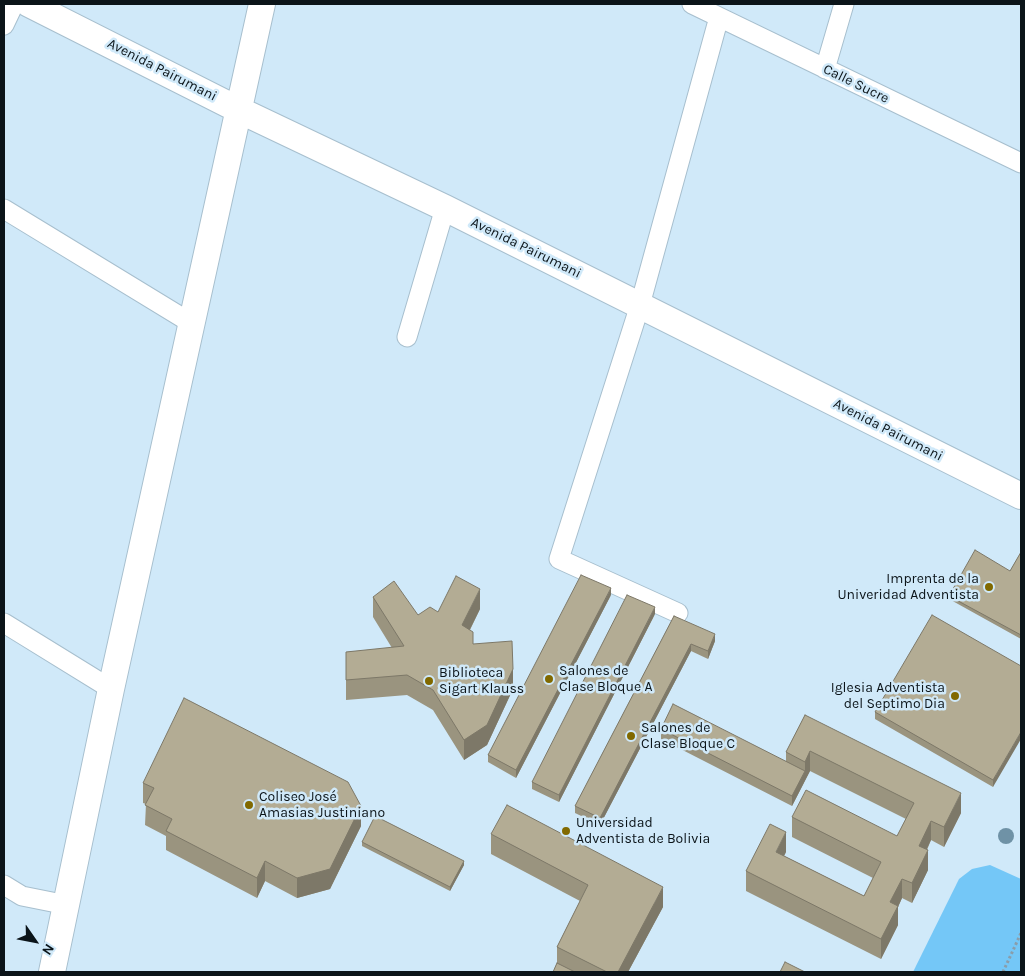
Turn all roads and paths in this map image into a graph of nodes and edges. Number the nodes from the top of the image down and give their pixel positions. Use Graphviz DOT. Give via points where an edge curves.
graph roads {
  1 [pos="14,4"];
  2 [pos="29,4"];
  3 [pos="262,4"];
  4 [pos="692,4"];
  5 [pos="844,4"];
  6 [pos="719,17"];
  7 [pos="4,25"];
  8 [pos="825,69"];
  9 [pos="239,110"];
  10 [pos="1021,163"];
  11 [pos="445,208"];
  12 [pos="4,209"];
  13 [pos="640,305"];
  14 [pos="191,323"];
  15 [pos="407,337"];
  16 [pos="1021,496"];
  17 [pos="678,613"];
  18 [pos="4,623"];
  19 [pos="111,689"];
  20 [pos="4,885"];
  21 [pos="67,906"];
  22 [pos="1021,933"];
  23 [pos="52,972"];
  24 [pos="1003,972"];
  1 -- 7 [label="street"];
  2 -- 9 [label="main road, Avenida Pairumani"];
  3 -- 9 [label="main road"];
  4 -- 6 [label="street, Calle Sucre"];
  5 -- 8 [label="street"];
  6 -- 8 [label="street, Calle Sucre"];
  6 -- 13 [label="street"];
  8 -- 10 [label="street, Calle Sucre"];
  9 -- 11 [label="main road, Avenida Pairumani"];
  9 -- 14 [label="main road"];
  11 -- 13 [label="main road, Avenida Pairumani"];
  11 -- 15 [label="street"];
  12 -- 14 [label="street"];
  13 -- 16 [label="main road, Avenida Pairumani"];
  13 -- 17 [label="street" via="559,559"];
  14 -- 19 [label="main road"];
  18 -- 19 [label="street"];
  19 -- 21 [label="main road"];
  20 -- 21 [label="street" via="22,896"];
  21 -- 23 [label="main road"];
  22 -- 24 [label="path"];
}
